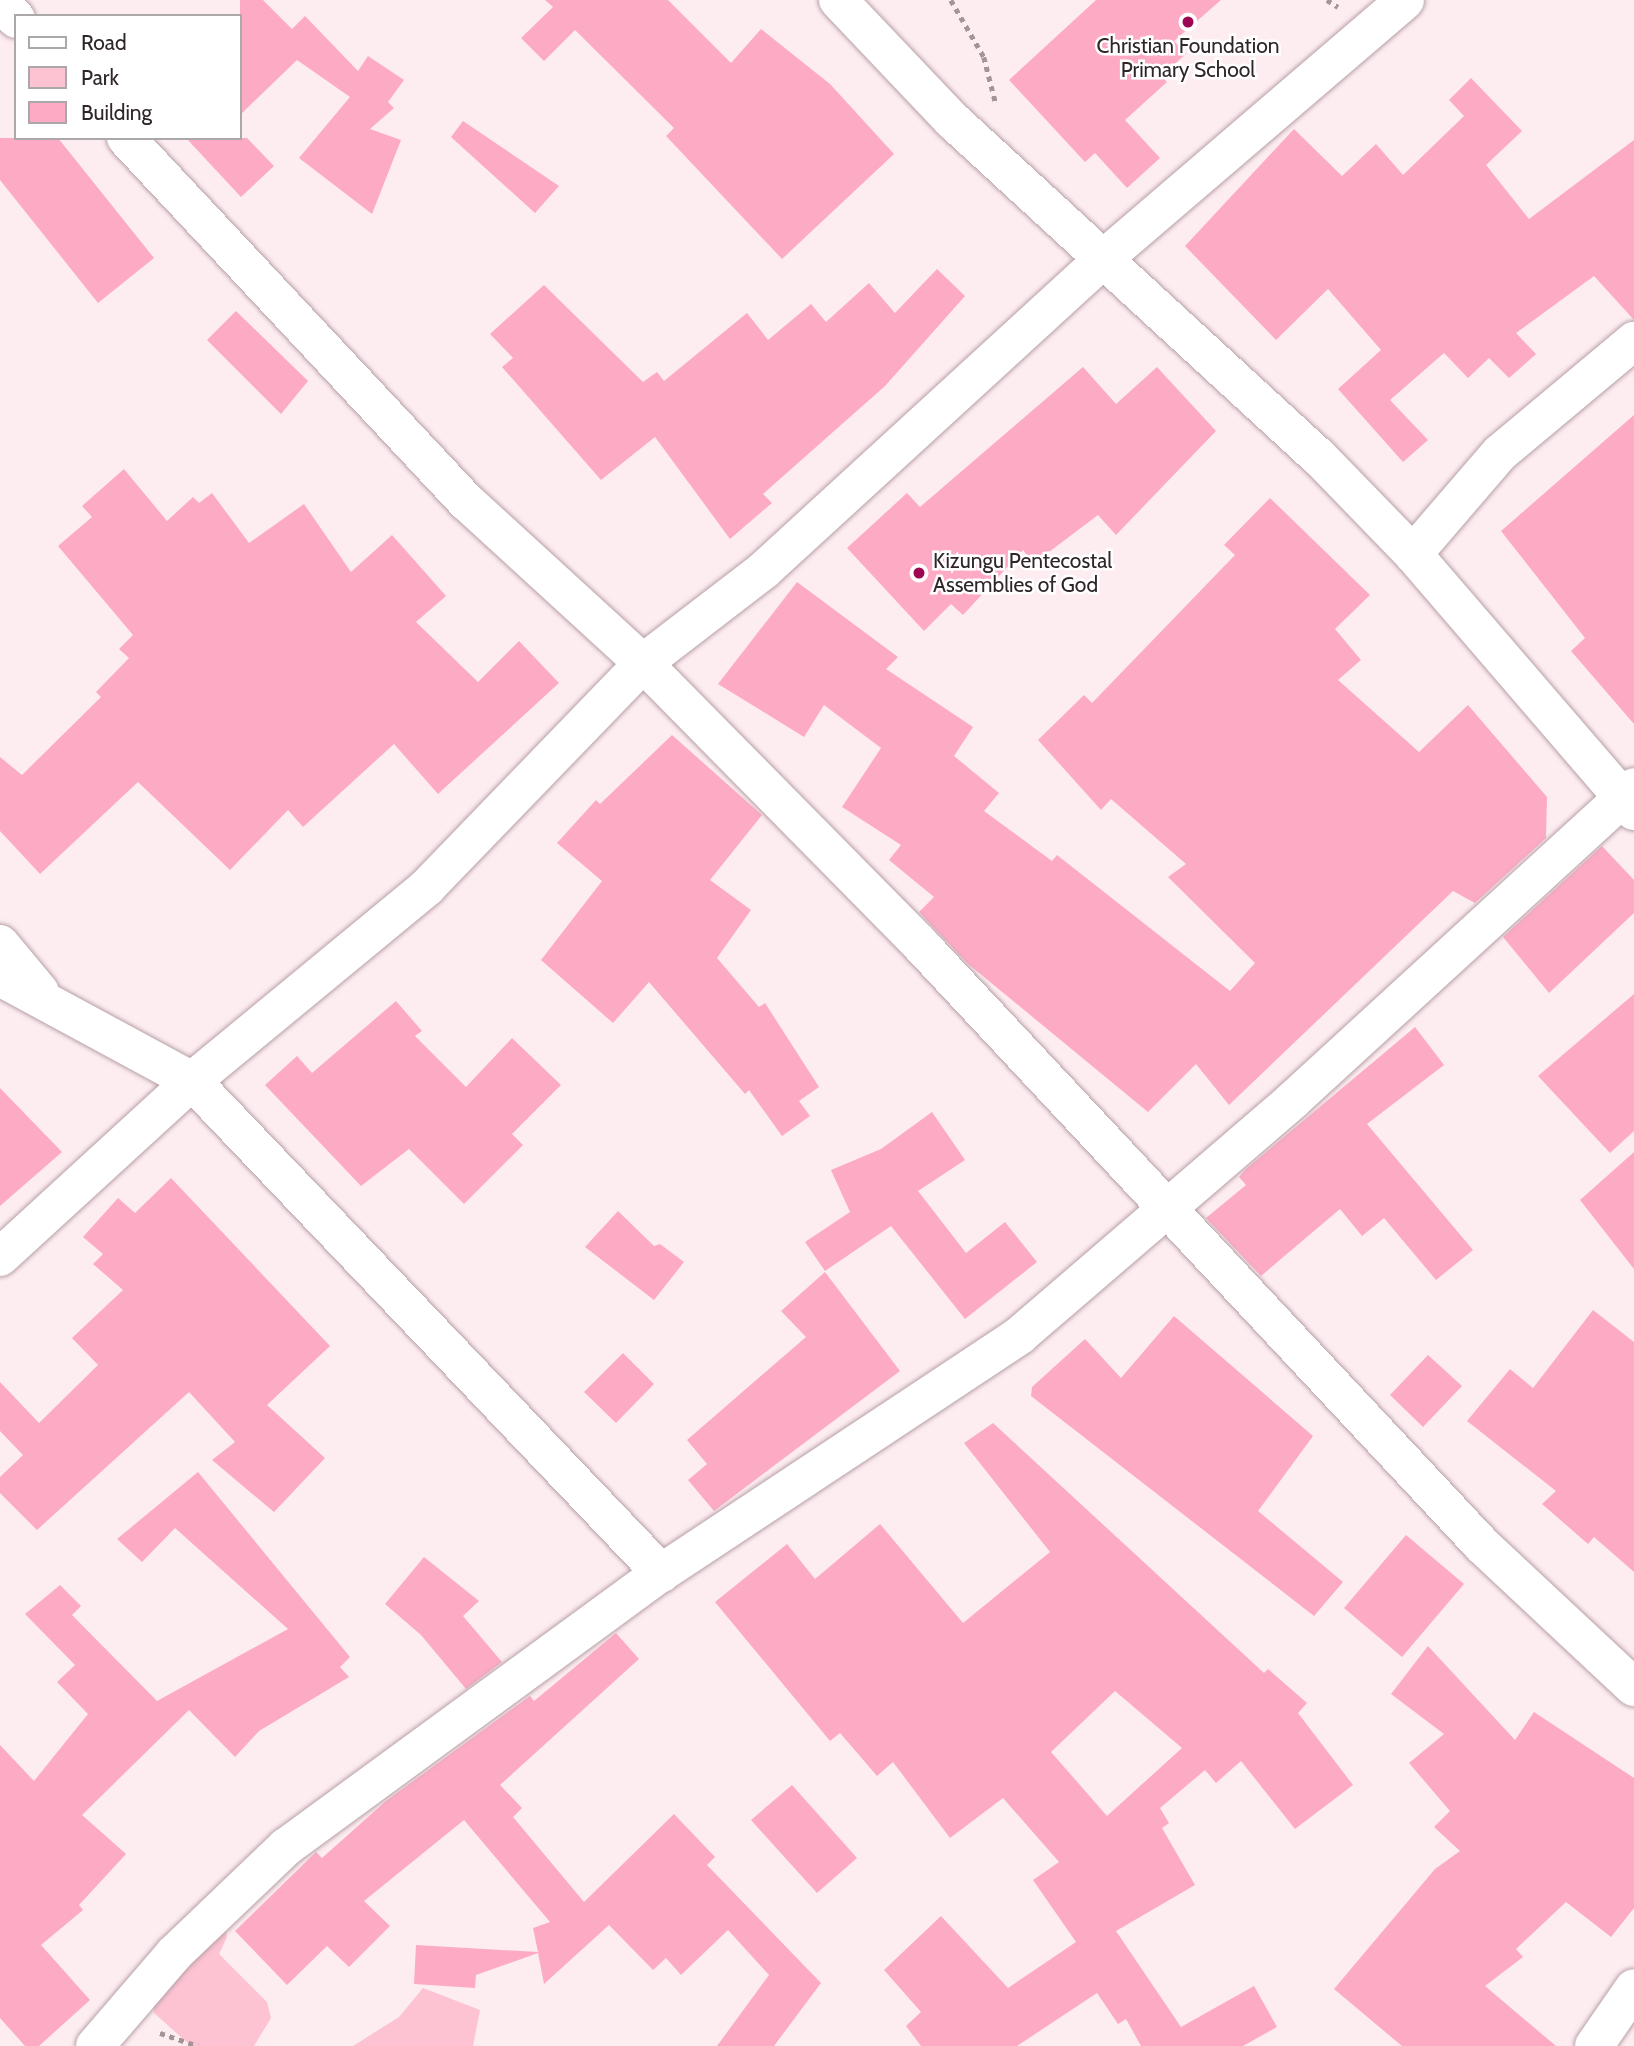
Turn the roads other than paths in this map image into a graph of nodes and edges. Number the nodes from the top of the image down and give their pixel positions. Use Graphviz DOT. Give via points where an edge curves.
graph roads {
  1 [pos="838,0"];
  2 [pos="1405,0"];
  3 [pos="0,1"];
  4 [pos="14,17"];
  5 [pos="128,140"];
  6 [pos="1102,260"];
  7 [pos="1634,341"];
  8 [pos="1412,554"];
  9 [pos="643,663"];
  10 [pos="1629,799"];
  11 [pos="0,944"];
  12 [pos="0,977"];
  13 [pos="45,999"];
  14 [pos="192,1080"];
  15 [pos="1170,1206"];
  16 [pos="0,1257"];
  17 [pos="661,1573"];
  18 [pos="1634,1687"];
  19 [pos="1634,1988"];
  20 [pos="95,2046"];
  21 [pos="1594,2046"];
  1 -- 6 [label="street" via="952,120"];
  2 -- 6 [label="street"];
  3 -- 4 [label="street"];
  5 -- 9 [label="street" via="467,502"];
  6 -- 8 [label="street" via="1318,456"];
  6 -- 9 [label="street" via="764,570"];
  7 -- 8 [label="street" via="1500,453"];
  8 -- 10 [label="street"];
  9 -- 14 [label="street" via="427,887"];
  9 -- 15 [label="street"];
  10 -- 15 [label="street"];
  11 -- 13 [label="street"];
  12 -- 13 [label="street"];
  13 -- 14 [label="street"];
  14 -- 16 [label="street"];
  14 -- 17 [label="street"];
  15 -- 17 [label="street" via="1020,1335"];
  15 -- 18 [label="street" via="1282,1338 1482,1545"];
  17 -- 20 [label="street" via="286,1847 174,1954"];
  19 -- 21 [label="street"];
}
